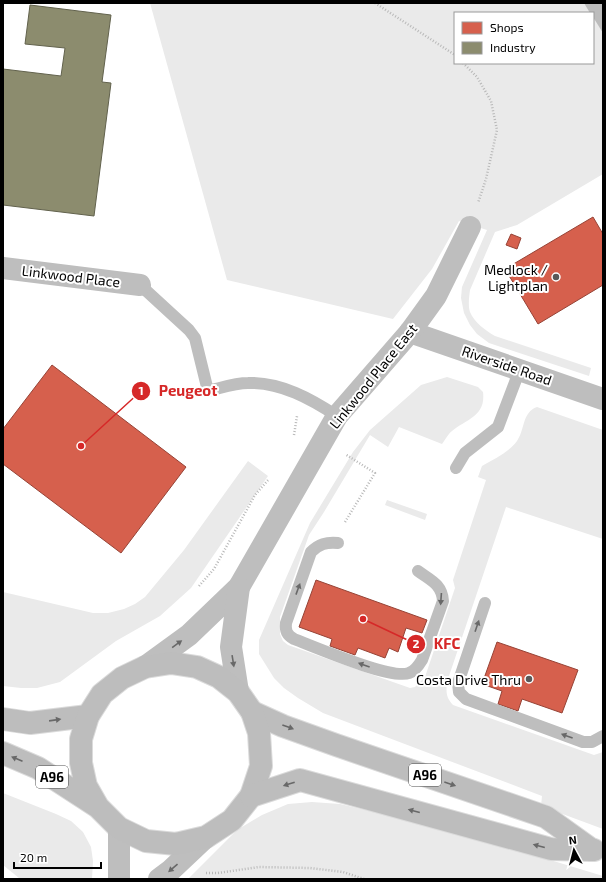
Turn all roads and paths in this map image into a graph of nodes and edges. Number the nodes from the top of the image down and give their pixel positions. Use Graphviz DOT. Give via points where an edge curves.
graph roads {
  1 [pos="375,3"];
  2 [pos="454,54"];
  3 [pos="464,64"];
  4 [pos="470,227"];
  5 [pos="3,268"];
  6 [pos="140,285"];
  7 [pos="410,332"];
  8 [pos="520,370"];
  9 [pos="302,395"];
  10 [pos="603,398"];
  11 [pos="337,416"];
  12 [pos="294,440"];
  13 [pos="322,440"];
  14 [pos="456,468"];
  15 [pos="274,473"];
  16 [pos="335,543"];
  17 [pos="418,571"];
  18 [pos="239,587"];
  19 [pos="195,591"];
  20 [pos="485,603"];
  21 [pos="145,667"];
  22 [pos="238,692"];
  23 [pos="252,712"];
  24 [pos="88,716"];
  25 [pos="3,719"];
  26 [pos="603,736"];
  27 [pos="3,753"];
  28 [pos="251,796"];
  29 [pos="98,807"];
  30 [pos="119,828"];
  31 [pos="206,837"];
  32 [pos="598,852"];
  33 [pos="200,873"];
  34 [pos="119,879"];
  35 [pos="159,879"];
  36 [pos="364,879"];
  1 -- 2 [label="path"];
  3 -- 4 [label="path" via="477,77 491,101 497,130 486,179"];
  4 -- 7 [label="street, Linkwood Place East" via="436,296"];
  5 -- 6 [label="street, Linkwood Place"];
  6 -- 9 [label="lane" via="195,338 208,391 248,383 269,385"];
  7 -- 8 [label="street, Riverside Road"];
  7 -- 11 [label="street, Linkwood Place East"];
  8 -- 10 [label="street, Riverside Road"];
  8 -- 14 [label="lane" via="498,427 465,453"];
  9 -- 11 [label="lane"];
  9 -- 12 [label="path"];
  11 -- 13 [label="street, Linkwood Place East"];
  13 -- 16 [label="path" via="375,473"];
  13 -- 18 [label="street, Linkwood Place East"];
  15 -- 19 [label="path" via="255,495 214,569"];
  17 -- 16 [label="lane, one-way" via="440,588 443,601 422,660 409,673 382,672 294,639 286,632 286,623 311,552 323,543"];
  21 -- 18 [label="street, Linkwood Place East, one-way" via="190,635"];
  18 -- 22 [label="street, Linkwood Place East, one-way" via="230,647"];
  26 -- 20 [label="lane, one-way" via="592,742 584,742 466,699 459,692 458,683"];
  21 -- 22 [label="highway, A96" via="171,663 197,667 219,677"];
  21 -- 24 [label="highway, A96" via="122,678 102,694"];
  22 -- 23 [label="highway, A96"];
  23 -- 28 [label="highway, A96" via="259,734 261,766"];
  23 -- 32 [label="highway, A96, one-way" via="336,745 546,817"];
  25 -- 24 [label="highway, one-way" via="30,724"];
  24 -- 29 [label="highway, A96" via="81,739 81,763 86,786"];
  29 -- 27 [label="highway, A96, one-way" via="38,768"];
  28 -- 31 [label="highway, A96" via="232,820"];
  32 -- 28 [label="highway, A96, one-way" via="551,849 300,780"];
  29 -- 30 [label="highway, A96"];
  30 -- 31 [label="highway, A96" via="146,841 176,844"];
  30 -- 34 [label="street"];
  31 -- 35 [label="street, one-way"];
  33 -- 36 [label="path" via="259,867 310,868 343,872"];
}
